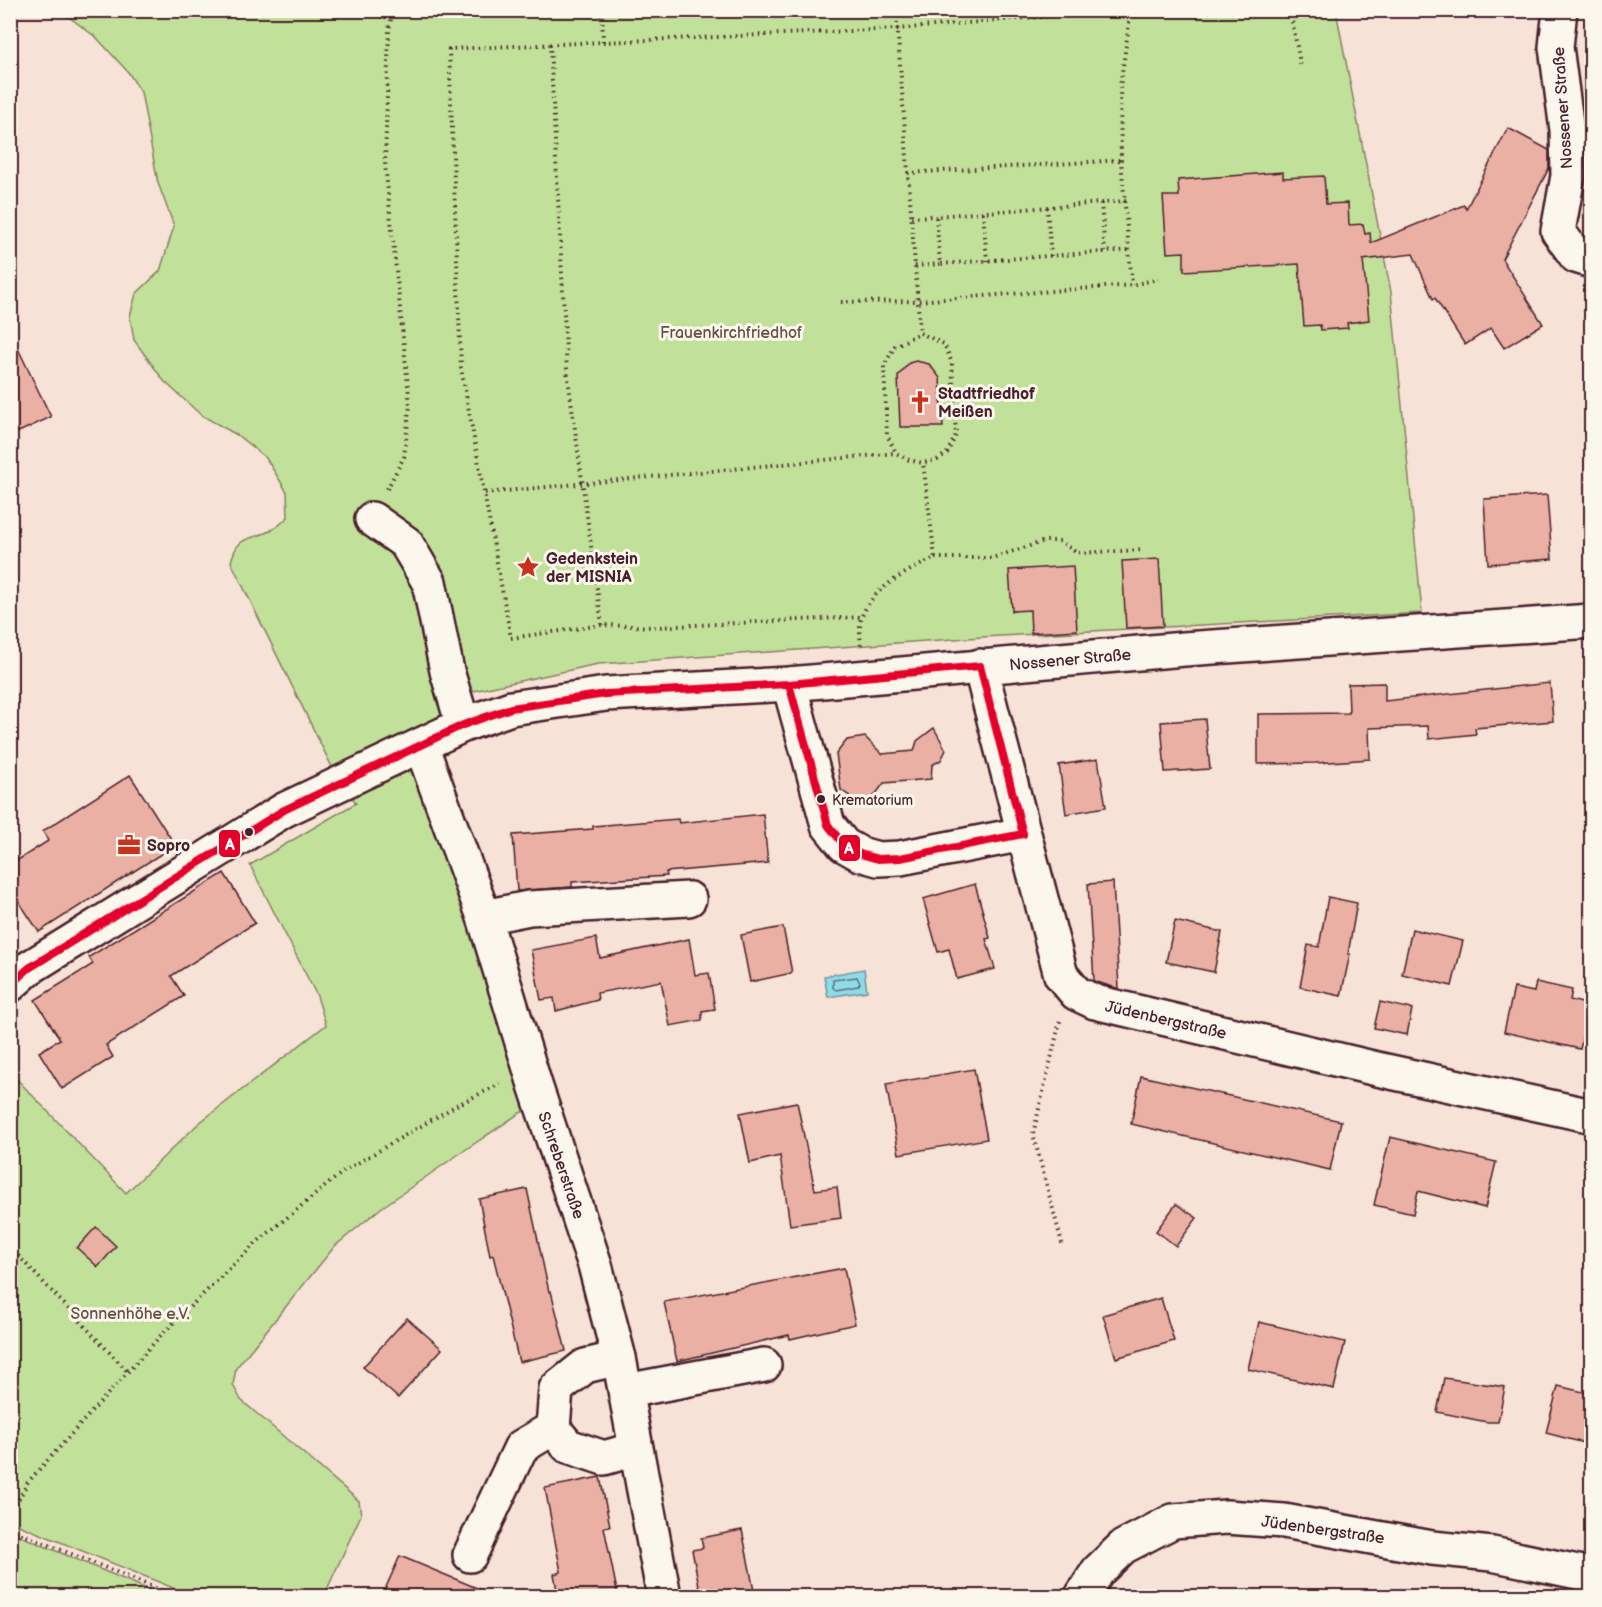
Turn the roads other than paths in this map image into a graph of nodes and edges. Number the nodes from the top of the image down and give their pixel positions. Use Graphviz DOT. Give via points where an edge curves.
graph roads {
  1 [pos="1560,10"];
  2 [pos="1592,261"];
  3 [pos="372,519"];
  4 [pos="1592,621"];
  5 [pos="980,666"];
  6 [pos="789,684"];
  7 [pos="463,725"];
  8 [pos="421,745"];
  9 [pos="1023,834"];
  10 [pos="689,899"];
  11 [pos="484,917"];
  12 [pos="10,985"];
  13 [pos="1592,1116"];
  14 [pos="619,1358"];
  15 [pos="764,1365"];
  16 [pos="626,1391"];
  17 [pos="553,1428"];
  18 [pos="635,1449"];
  19 [pos="470,1555"];
  20 [pos="1592,1575"];
  21 [pos="663,1596"];
  22 [pos="1082,1596"];
  1 -- 2 [label="street, Nossener Straße" via="1556,47 1567,130 1568,177 1558,231 1576,256"];
  3 -- 7 [label="street" via="406,543 429,582 447,671"];
  4 -- 5 [label="street, Nossener Straße"];
  5 -- 6 [label="street, Nossener Straße"];
  5 -- 9 [label="street"];
  6 -- 7 [label="street, Nossener Straße" via="606,694 511,708"];
  6 -- 9 [label="street" via="828,825 844,844 878,859 900,858"];
  7 -- 8 [label="street, Nossener Straße"];
  8 -- 11 [label="street, Schreberstraße"];
  8 -- 12 [label="street, Nossener Straße" via="284,810 29,968"];
  9 -- 13 [label="street, Jüdenbergstraße" via="1061,975 1076,993 1106,1005"];
  10 -- 11 [label="street" via="529,908"];
  11 -- 14 [label="street, Schreberstraße" via="595,1265"];
  14 -- 16 [label="street, Schreberstraße"];
  14 -- 17 [label="street" via="585,1366 556,1389"];
  15 -- 16 [label="street"];
  16 -- 18 [label="street, Schreberstraße"];
  17 -- 18 [label="street" via="568,1446 604,1458"];
  17 -- 19 [label="street" via="521,1447"];
  18 -- 21 [label="street, Schreberstraße"];
  20 -- 22 [label="street, Jüdenbergstraße" via="1492,1554 1432,1548 1284,1521 1226,1517 1173,1521 1123,1547 1098,1571"];
}
